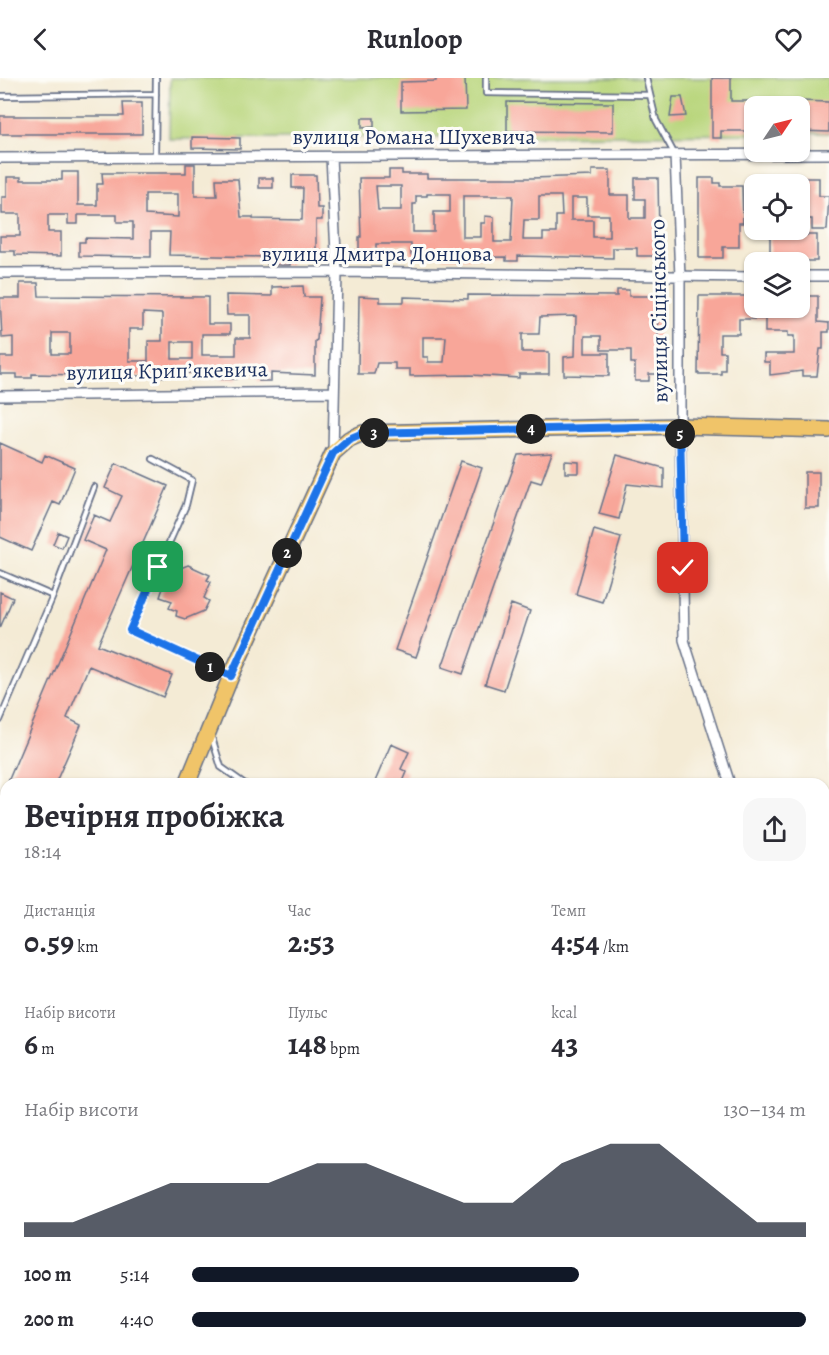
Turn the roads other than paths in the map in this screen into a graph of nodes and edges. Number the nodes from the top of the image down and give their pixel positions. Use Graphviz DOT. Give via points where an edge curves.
graph roads {
  1 [pos="156,78"];
  2 [pos="486,78"];
  3 [pos="646,78"];
  4 [pos="156,94"];
  5 [pos="650,95"];
  6 [pos="0,96"];
  7 [pos="829,154"];
  8 [pos="675,155"];
  9 [pos="331,157"];
  10 [pos="0,158"];
  11 [pos="155,158"];
  12 [pos="337,272"];
  13 [pos="0,273"];
  14 [pos="744,276"];
  15 [pos="810,276"];
  16 [pos="829,276"];
  17 [pos="680,277"];
  18 [pos="334,392"];
  19 [pos="0,396"];
  20 [pos="680,426"];
  21 [pos="829,430"];
  22 [pos="333,453"];
  23 [pos="153,459"];
  24 [pos="94,487"];
  25 [pos="0,573"];
  26 [pos="53,596"];
  27 [pos="231,676"];
  28 [pos="0,720"];
  29 [pos="209,729"];
  30 [pos="189,778"];
  31 [pos="237,778"];
  32 [pos="728,778"];
  1 -- 4 [label="lane"];
  2 -- 5 [label="lane" via="486,93"];
  3 -- 5 [label="lane"];
  4 -- 6 [label="lane"];
  4 -- 11 [label="lane"];
  5 -- 8 [label="lane" via="656,120"];
  7 -- 8 [label="street, вулиця Романа Шухевича"];
  8 -- 9 [label="street, вулиця Романа Шухевича"];
  8 -- 17 [label="street, вулиця Сіцінського"];
  9 -- 11 [label="street, вулиця Романа Шухевича"];
  9 -- 12 [label="street"];
  10 -- 11 [label="street, вулиця Романа Шухевича"];
  12 -- 13 [label="street, вулиця Дмитра Донцова"];
  12 -- 17 [label="street, вулиця Дмитра Донцова"];
  12 -- 18 [label="street"];
  14 -- 17 [label="street, вулиця Дмитра Донцова"];
  15 -- 16 [label="street"];
  17 -- 20 [label="street, вулиця Сіцінського"];
  18 -- 19 [label="street, вулиця Крипʼякевича"];
  18 -- 22 [label="street"];
  20 -- 21 [label="main road"];
  20 -- 22 [label="main road" via="363,433"];
  20 -- 32 [label="street, вулиця Сіцінського" via="684,640"];
  22 -- 27 [label="main road"];
  23 -- 27 [label="lane" via="192,480 186,505 130,630"];
  24 -- 26 [label="lane"];
  25 -- 26 [label="lane"];
  26 -- 28 [label="lane"];
  27 -- 29 [label="main road"];
  29 -- 30 [label="main road"];
  29 -- 31 [label="lane" via="221,767"];
}
